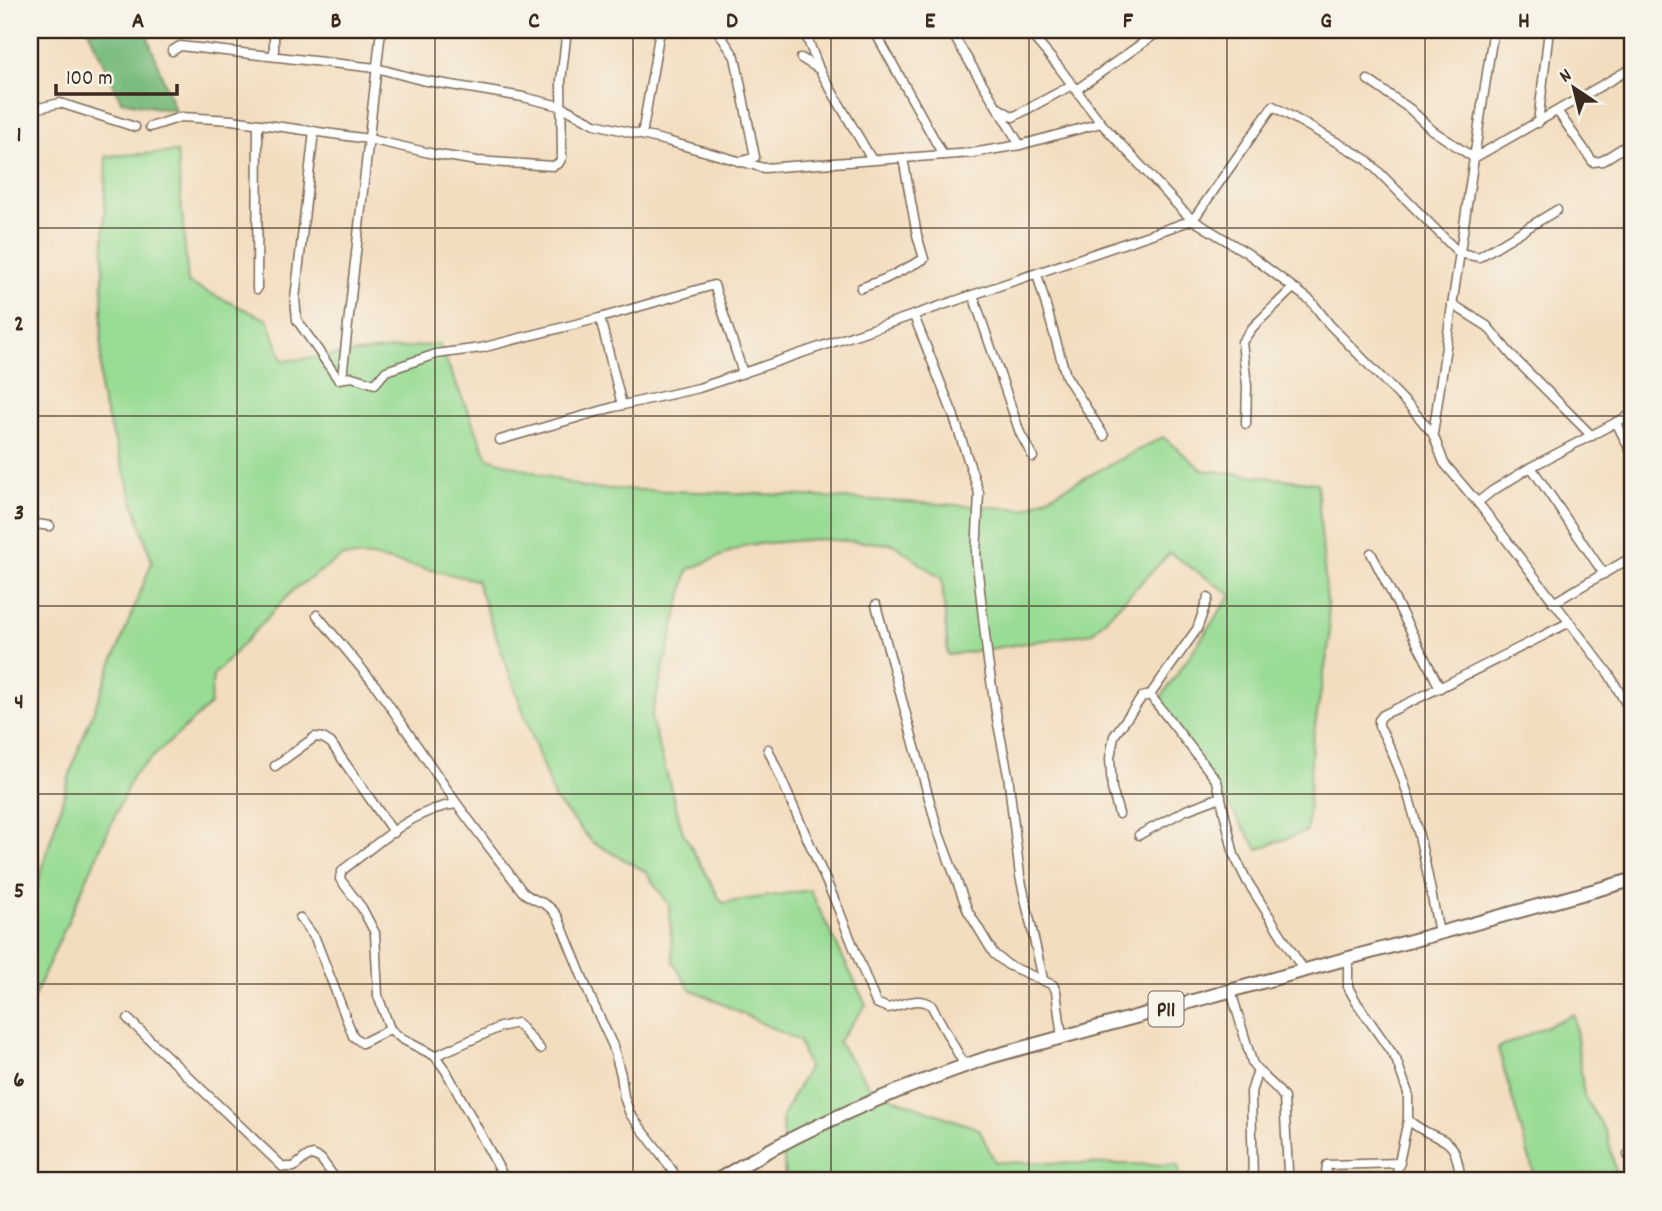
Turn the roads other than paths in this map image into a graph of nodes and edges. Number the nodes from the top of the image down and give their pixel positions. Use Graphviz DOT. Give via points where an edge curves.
graph roads {
  1 [pos="274,30"];
  2 [pos="381,30"];
  3 [pos="563,30"];
  4 [pos="660,30"];
  5 [pos="717,30"];
  6 [pos="804,30"];
  7 [pos="874,30"];
  8 [pos="950,30"];
  9 [pos="1027,30"];
  10 [pos="1161,30"];
  11 [pos="1549,30"];
  12 [pos="1493,34"];
  13 [pos="172,51"];
  14 [pos="274,56"];
  15 [pos="801,58"];
  16 [pos="376,68"];
  17 [pos="1632,68"];
  18 [pos="819,69"];
  19 [pos="1368,80"];
  20 [pos="1074,87"];
  21 [pos="560,106"];
  22 [pos="997,108"];
  23 [pos="30,110"];
  24 [pos="1558,112"];
  25 [pos="1101,123"];
  26 [pos="1538,123"];
  27 [pos="258,124"];
  28 [pos="135,127"];
  29 [pos="150,127"];
  30 [pos="313,131"];
  31 [pos="642,135"];
  32 [pos="369,139"];
  33 [pos="1632,142"];
  34 [pos="1020,145"];
  35 [pos="943,155"];
  36 [pos="903,158"];
  37 [pos="1474,158"];
  38 [pos="872,160"];
  39 [pos="740,162"];
  40 [pos="1557,210"];
  41 [pos="1193,220"];
  42 [pos="1459,253"];
  43 [pos="1037,274"];
  44 [pos="861,288"];
  45 [pos="1293,288"];
  46 [pos="257,289"];
  47 [pos="973,296"];
  48 [pos="1452,304"];
  49 [pos="914,316"];
  50 [pos="600,318"];
  51 [pos="743,373"];
  52 [pos="342,378"];
  53 [pos="622,405"];
  54 [pos="1632,414"];
  55 [pos="1616,422"];
  56 [pos="1246,424"];
  57 [pos="1433,434"];
  58 [pos="1104,436"];
  59 [pos="1592,436"];
  60 [pos="499,440"];
  61 [pos="1632,454"];
  62 [pos="1033,457"];
  63 [pos="1531,467"];
  64 [pos="1478,502"];
  65 [pos="30,523"];
  66 [pos="50,526"];
  67 [pos="1371,552"];
  68 [pos="1632,557"];
  69 [pos="1604,573"];
  70 [pos="1208,598"];
  71 [pos="1553,603"];
  72 [pos="876,605"];
  73 [pos="317,615"];
  74 [pos="1569,623"];
  75 [pos="1440,688"];
  76 [pos="1632,690"];
  77 [pos="1150,695"];
  78 [pos="1623,695"];
  79 [pos="1632,714"];
  80 [pos="768,749"];
  81 [pos="275,766"];
  82 [pos="1221,797"];
  83 [pos="457,804"];
  84 [pos="1119,814"];
  85 [pos="394,833"];
  86 [pos="1139,835"];
  87 [pos="1632,880"];
  88 [pos="300,918"];
  89 [pos="1439,933"];
  90 [pos="1348,959"];
  91 [pos="1304,971"];
  92 [pos="1043,979"];
  93 [pos="1231,991"];
  94 [pos="128,1019"];
  95 [pos="390,1029"];
  96 [pos="1062,1038"];
  97 [pos="540,1049"];
  98 [pos="435,1056"];
  99 [pos="965,1066"];
  100 [pos="1257,1073"];
  101 [pos="1408,1120"];
  102 [pos="1400,1163"];
  103 [pos="1289,1171"];
  104 [pos="337,1181"];
  105 [pos="506,1181"];
  106 [pos="679,1181"];
  107 [pos="716,1181"];
  108 [pos="1254,1181"];
  109 [pos="1325,1181"];
  110 [pos="1395,1181"];
  111 [pos="1461,1181"];
  1 -- 14 [label="street"];
  2 -- 16 [label="street"];
  3 -- 21 [label="street"];
  4 -- 31 [label="street"];
  5 -- 39 [label="street" via="735,57 755,157"];
  6 -- 18 [label="street"];
  7 -- 35 [label="street"];
  8 -- 22 [label="street"];
  9 -- 20 [label="street"];
  10 -- 20 [label="street"];
  11 -- 26 [label="street"];
  12 -- 37 [label="street"];
  13 -- 14 [label="street" via="180,47"];
  14 -- 16 [label="street"];
  15 -- 18 [label="street"];
  16 -- 21 [label="street"];
  16 -- 32 [label="street"];
  17 -- 24 [label="street"];
  18 -- 38 [label="street"];
  19 -- 37 [label="street"];
  20 -- 22 [label="street" via="1013,117"];
  20 -- 25 [label="street"];
  21 -- 31 [label="street" via="595,124"];
  21 -- 32 [label="street" via="562,156 553,166 477,161"];
  22 -- 34 [label="street"];
  23 -- 28 [label="street" via="60,103"];
  24 -- 26 [label="street"];
  24 -- 33 [label="street" via="1593,162"];
  25 -- 34 [label="street"];
  25 -- 41 [label="street"];
  26 -- 37 [label="street"];
  27 -- 29 [label="street" via="181,117"];
  27 -- 30 [label="street"];
  27 -- 46 [label="street"];
  30 -- 32 [label="street"];
  30 -- 52 [label="street" via="295,299 297,320 338,379"];
  31 -- 39 [label="street"];
  32 -- 52 [label="street"];
  34 -- 35 [label="street"];
  35 -- 36 [label="street"];
  36 -- 38 [label="street"];
  36 -- 44 [label="street" via="924,259"];
  37 -- 42 [label="street"];
  38 -- 39 [label="street" via="764,168"];
  40 -- 42 [label="street" via="1479,257"];
  41 -- 42 [label="street" via="1273,106 1366,159"];
  41 -- 43 [label="street"];
  41 -- 45 [label="street"];
  42 -- 48 [label="street"];
  43 -- 47 [label="street"];
  43 -- 58 [label="street" via="1066,376"];
  45 -- 56 [label="street" via="1242,342"];
  45 -- 57 [label="street" via="1311,301"];
  47 -- 49 [label="street"];
  47 -- 62 [label="street" via="1020,433"];
  48 -- 57 [label="street"];
  48 -- 59 [label="street" via="1487,326"];
  49 -- 51 [label="street"];
  49 -- 92 [label="street" via="979,493 976,555 988,661 1020,876"];
  50 -- 51 [label="street" via="714,285"];
  50 -- 52 [label="street" via="481,348 436,354 386,371 375,384"];
  50 -- 53 [label="street"];
  51 -- 53 [label="street"];
  53 -- 60 [label="street"];
  54 -- 55 [label="street"];
  55 -- 59 [label="street"];
  55 -- 61 [label="street"];
  57 -- 64 [label="street" via="1444,463"];
  59 -- 63 [label="street"];
  63 -- 64 [label="street"];
  63 -- 69 [label="street"];
  64 -- 71 [label="street"];
  65 -- 66 [label="street"];
  67 -- 75 [label="street"];
  68 -- 69 [label="street"];
  69 -- 71 [label="street"];
  70 -- 77 [label="street" via="1197,629"];
  71 -- 74 [label="street"];
  72 -- 92 [label="street" via="938,831 968,911 994,954"];
  73 -- 83 [label="street" via="376,686"];
  74 -- 75 [label="street"];
  74 -- 78 [label="street"];
  75 -- 89 [label="street" via="1379,720 1419,836"];
  76 -- 78 [label="street"];
  77 -- 82 [label="street" via="1217,780"];
  77 -- 84 [label="street" via="1142,697 1114,736 1110,758"];
  78 -- 79 [label="street"];
  80 -- 99 [label="street" via="876,1003 888,1009 915,1001 931,1005"];
  81 -- 85 [label="street" via="315,737 323,738"];
  82 -- 86 [label="street"];
  82 -- 91 [label="street" via="1234,855"];
  83 -- 85 [label="street" via="425,811"];
  83 -- 106 [label="street" via="522,891 550,906 558,917 613,1046 630,1114"];
  85 -- 95 [label="street" via="344,869 340,878 375,933 378,996"];
  87 -- 89 [label="main road, P11"];
  88 -- 95 [label="street" via="315,938 353,1036 362,1043"];
  89 -- 90 [label="main road, P11"];
  90 -- 91 [label="main road, P11"];
  90 -- 101 [label="street" via="1348,987 1404,1077"];
  91 -- 93 [label="main road, P11"];
  92 -- 96 [label="street" via="1056,991"];
  93 -- 96 [label="main road, P11"];
  93 -- 100 [label="street"];
  94 -- 104 [label="street" via="283,1167 294,1167 313,1155"];
  95 -- 98 [label="street"];
  96 -- 99 [label="main road, P11"];
  97 -- 98 [label="street" via="517,1023"];
  98 -- 105 [label="street"];
  99 -- 107 [label="main road, P11" via="888,1093 815,1126"];
  100 -- 103 [label="street" via="1284,1098"];
  100 -- 108 [label="street" via="1251,1092"];
  101 -- 102 [label="street"];
  101 -- 111 [label="street" via="1454,1147"];
  102 -- 109 [label="street" via="1327,1165"];
  102 -- 110 [label="street"];
}
